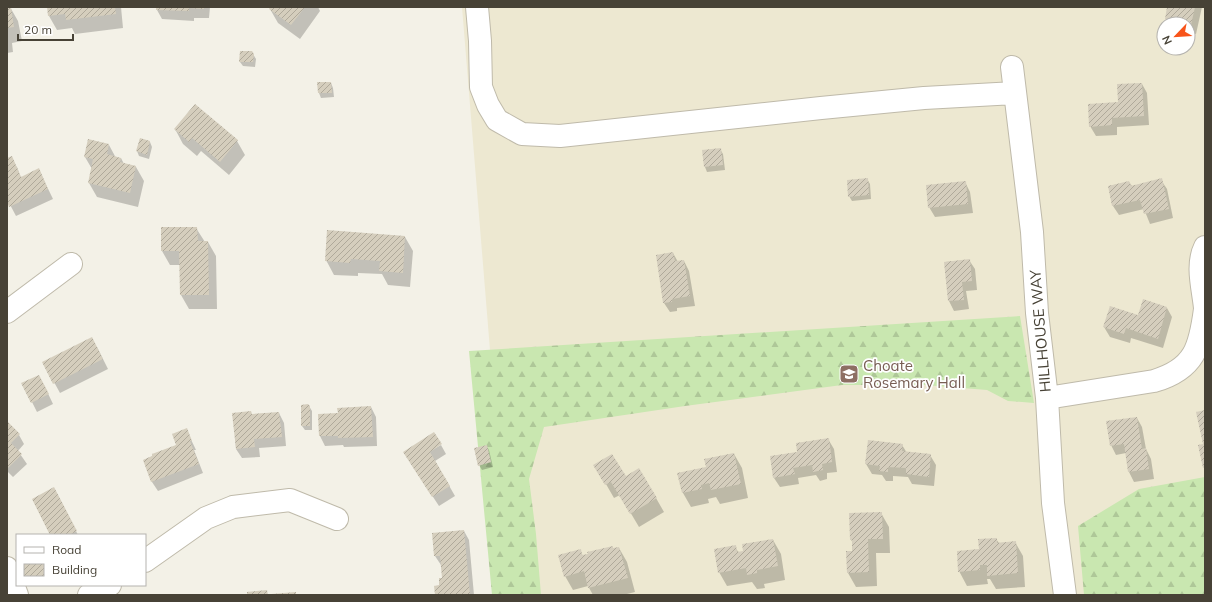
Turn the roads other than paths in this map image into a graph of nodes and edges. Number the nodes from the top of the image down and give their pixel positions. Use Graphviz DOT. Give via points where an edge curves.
graph roads {
  1 [pos="477,7"];
  2 [pos="1012,67"];
  3 [pos="1015,93"];
  4 [pos="1205,247"];
  5 [pos="71,264"];
  6 [pos="1205,308"];
  7 [pos="7,312"];
  8 [pos="1047,398"];
  9 [pos="337,519"];
  10 [pos="146,560"];
  11 [pos="7,568"];
  12 [pos="108,586"];
  13 [pos="17,595"];
  14 [pos="89,595"];
  15 [pos="1065,595"];
  1 -- 3 [label="street" via="481,87 497,120 522,134 560,136 924,98"];
  2 -- 3 [label="street, HILLHOUSE WAY"];
  3 -- 8 [label="street, HILLHOUSE WAY" via="1032,232 1037,313"];
  4 -- 6 [label="street" via="1200,262"];
  5 -- 7 [label="street"];
  6 -- 8 [label="street" via="1198,346 1177,372 1154,381"];
  8 -- 15 [label="street, HILLHOUSE WAY" via="1053,503"];
  9 -- 10 [label="street" via="290,500 233,507 206,518"];
  11 -- 13 [label="street"];
  12 -- 14 [label="street"];
}
